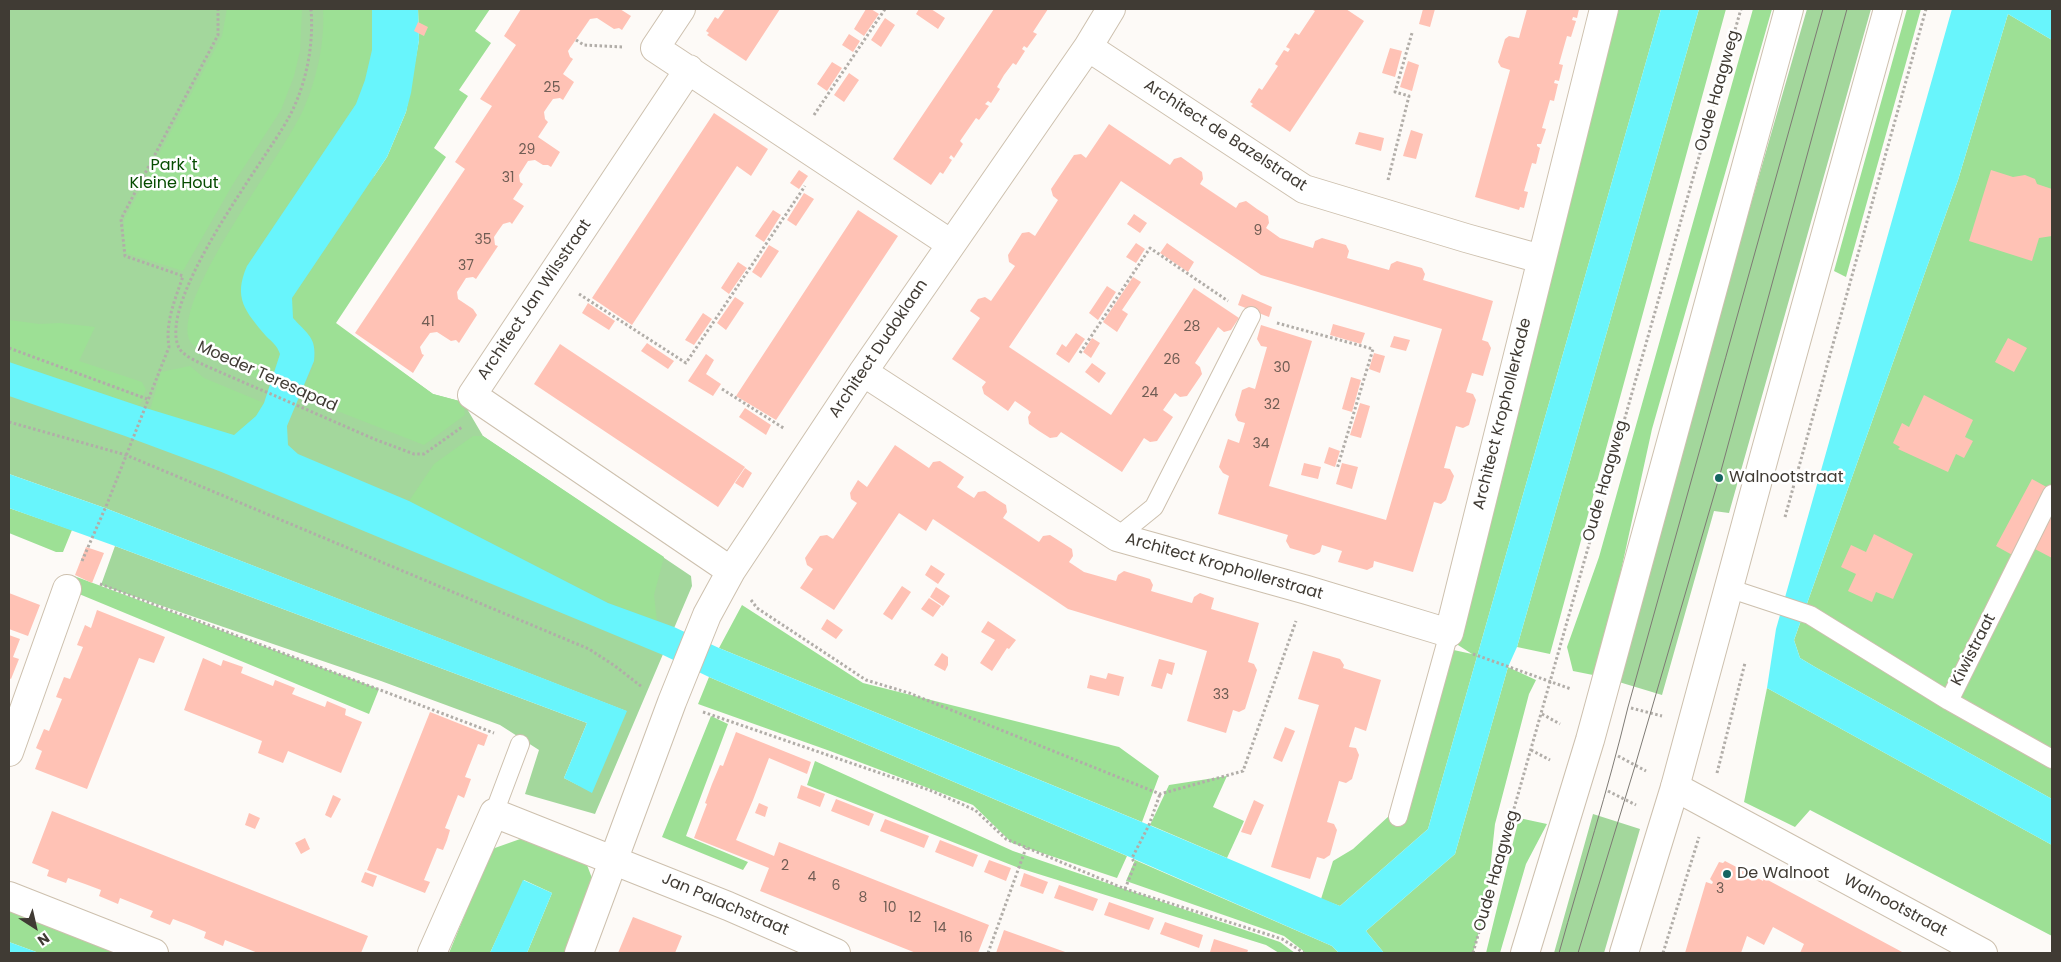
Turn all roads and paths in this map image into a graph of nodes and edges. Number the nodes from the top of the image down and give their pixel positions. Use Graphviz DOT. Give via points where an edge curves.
graph roads {
  1 [pos="218,9"];
  2 [pos="311,9"];
  3 [pos="681,9"];
  4 [pos="885,9"];
  5 [pos="1111,9"];
  6 [pos="1604,9"];
  7 [pos="1741,9"];
  8 [pos="1789,9"];
  9 [pos="1888,9"];
  10 [pos="1926,9"];
  11 [pos="1412,33"];
  12 [pos="576,40"];
  13 [pos="1088,47"];
  14 [pos="655,48"];
  15 [pos="689,70"];
  16 [pos="797,141"];
  17 [pos="824,159"];
  18 [pos="1380,212"];
  19 [pos="950,244"];
  20 [pos="1541,259"];
  21 [pos="551,276"];
  22 [pos="1251,316"];
  23 [pos="9,348"];
  24 [pos="862,372"];
  25 [pos="722,389"];
  26 [pos="472,395"];
  27 [pos="147,400"];
  28 [pos="9,422"];
  29 [pos="813,447"];
  30 [pos="126,455"];
  31 [pos="2052,494"];
  32 [pos="1783,523"];
  33 [pos="1117,537"];
  34 [pos="88,550"];
  35 [pos="731,571"];
  36 [pos="80,586"];
  37 [pos="1728,588"];
  38 [pos="1307,590"];
  39 [pos="1449,632"];
  40 [pos="1474,655"];
  41 [pos="1512,668"];
  42 [pos="1949,701"];
  43 [pos="672,702"];
  44 [pos="1728,729"];
  45 [pos="520,744"];
  46 [pos="1531,750"];
  47 [pos="9,752"];
  48 [pos="2052,758"];
  49 [pos="1578,774"];
  50 [pos="1675,787"];
  51 [pos="1160,794"];
  52 [pos="1708,806"];
  53 [pos="494,813"];
  54 [pos="1398,817"];
  55 [pos="1664,820"];
  56 [pos="1698,840"];
  57 [pos="1026,848"];
  58 [pos="614,859"];
  59 [pos="1125,889"];
  60 [pos="9,896"];
  61 [pos="154,953"];
  62 [pos="432,953"];
  63 [pos="579,953"];
  64 [pos="836,953"];
  65 [pos="988,953"];
  66 [pos="1304,953"];
  67 [pos="1473,953"];
  68 [pos="1525,953"];
  69 [pos="1624,953"];
  70 [pos="1663,953"];
  71 [pos="1983,953"];
  1 -- 27 [label="path" via="218,35 121,219 126,256 183,276 169,319 169,347"];
  2 -- 26 [label="path, Moeder Teresapad" via="312,28 302,85 288,119 251,175 190,281 178,316 176,331 180,348 188,356 260,390 414,454 424,454 463,426"];
  3 -- 14 [label="street"];
  4 -- 16 [label="path"];
  5 -- 13 [label="street, Architect Dudoklaan"];
  6 -- 20 [label="street, Architect Krophollerkade"];
  7 -- 46 [label="path, Oude Haagweg"];
  8 -- 49 [label="street" via="1590,740"];
  9 -- 37 [label="street"];
  10 -- 32 [label="path"];
  11 -- 18 [label="path" via="1395,92 1409,96"];
  12 -- 14 [label="path" via="584,45"];
  13 -- 18 [label="street, Architect de Bazelstraat" via="1304,189"];
  13 -- 19 [label="street, Architect Dudoklaan"];
  14 -- 15 [label="street"];
  15 -- 16 [label="street"];
  15 -- 21 [label="street, Architect Jan Wilsstraat"];
  16 -- 17 [label="street"];
  17 -- 19 [label="street"];
  17 -- 21 [label="path" via="686,363"];
  18 -- 20 [label="street, Architect de Bazelstraat"];
  19 -- 24 [label="street, Architect Dudoklaan"];
  20 -- 39 [label="street, Architect Krophollerkade"];
  21 -- 26 [label="street, Architect Jan Wilsstraat"];
  22 -- 33 [label="lane" via="1154,507"];
  23 -- 27 [label="path"];
  24 -- 29 [label="street, Architect Dudoklaan"];
  24 -- 33 [label="street, Architect Krophollerstraat"];
  25 -- 29 [label="path"];
  26 -- 35 [label="street, Architect Jan Wilsstraat"];
  27 -- 30 [label="path"];
  28 -- 30 [label="path"];
  29 -- 35 [label="street, Architect Dudoklaan"];
  30 -- 34 [label="path"];
  30 -- 43 [label="path" via="589,649 646,690"];
  31 -- 42 [label="lane, Kiwistraat"];
  33 -- 38 [label="street, Architect Krophollerstraat"];
  35 -- 43 [label="street, Architect Dudoklaan" via="707,615"];
  35 -- 51 [label="path" via="757,608 866,680 910,693"];
  36 -- 45 [label="path" via="369,685"];
  36 -- 47 [label="street"];
  37 -- 42 [label="lane" via="1810,615"];
  37 -- 50 [label="street"];
  38 -- 39 [label="street, Architect Krophollerstraat"];
  38 -- 51 [label="path" via="1244,771"];
  39 -- 54 [label="lane, Architect Krophollerkade"];
  40 -- 41 [label="path"];
  42 -- 48 [label="lane, Kiwistraat"];
  43 -- 57 [label="path" via="932,792 975,810 1006,839"];
  43 -- 58 [label="street, Architect Dudoklaan"];
  44 -- 52 [label="path"];
  45 -- 53 [label="lane"];
  46 -- 49 [label="path"];
  46 -- 67 [label="path, Oude Haagweg"];
  49 -- 55 [label="path"];
  49 -- 68 [label="street"];
  50 -- 52 [label="street, Walnootstraat"];
  50 -- 55 [label="street"];
  51 -- 59 [label="path" via="1132,858 1135,864"];
  52 -- 56 [label="path"];
  52 -- 71 [label="street, Walnootstraat"];
  53 -- 58 [label="street, Jan Palachstraat"];
  53 -- 62 [label="street"];
  55 -- 56 [label="path"];
  55 -- 69 [label="street"];
  56 -- 70 [label="path"];
  57 -- 59 [label="path"];
  57 -- 65 [label="path"];
  58 -- 63 [label="street, Architect Dudoklaan"];
  58 -- 64 [label="street, Jan Palachstraat"];
  59 -- 66 [label="path" via="1282,939"];
  60 -- 61 [label="street"];
}
